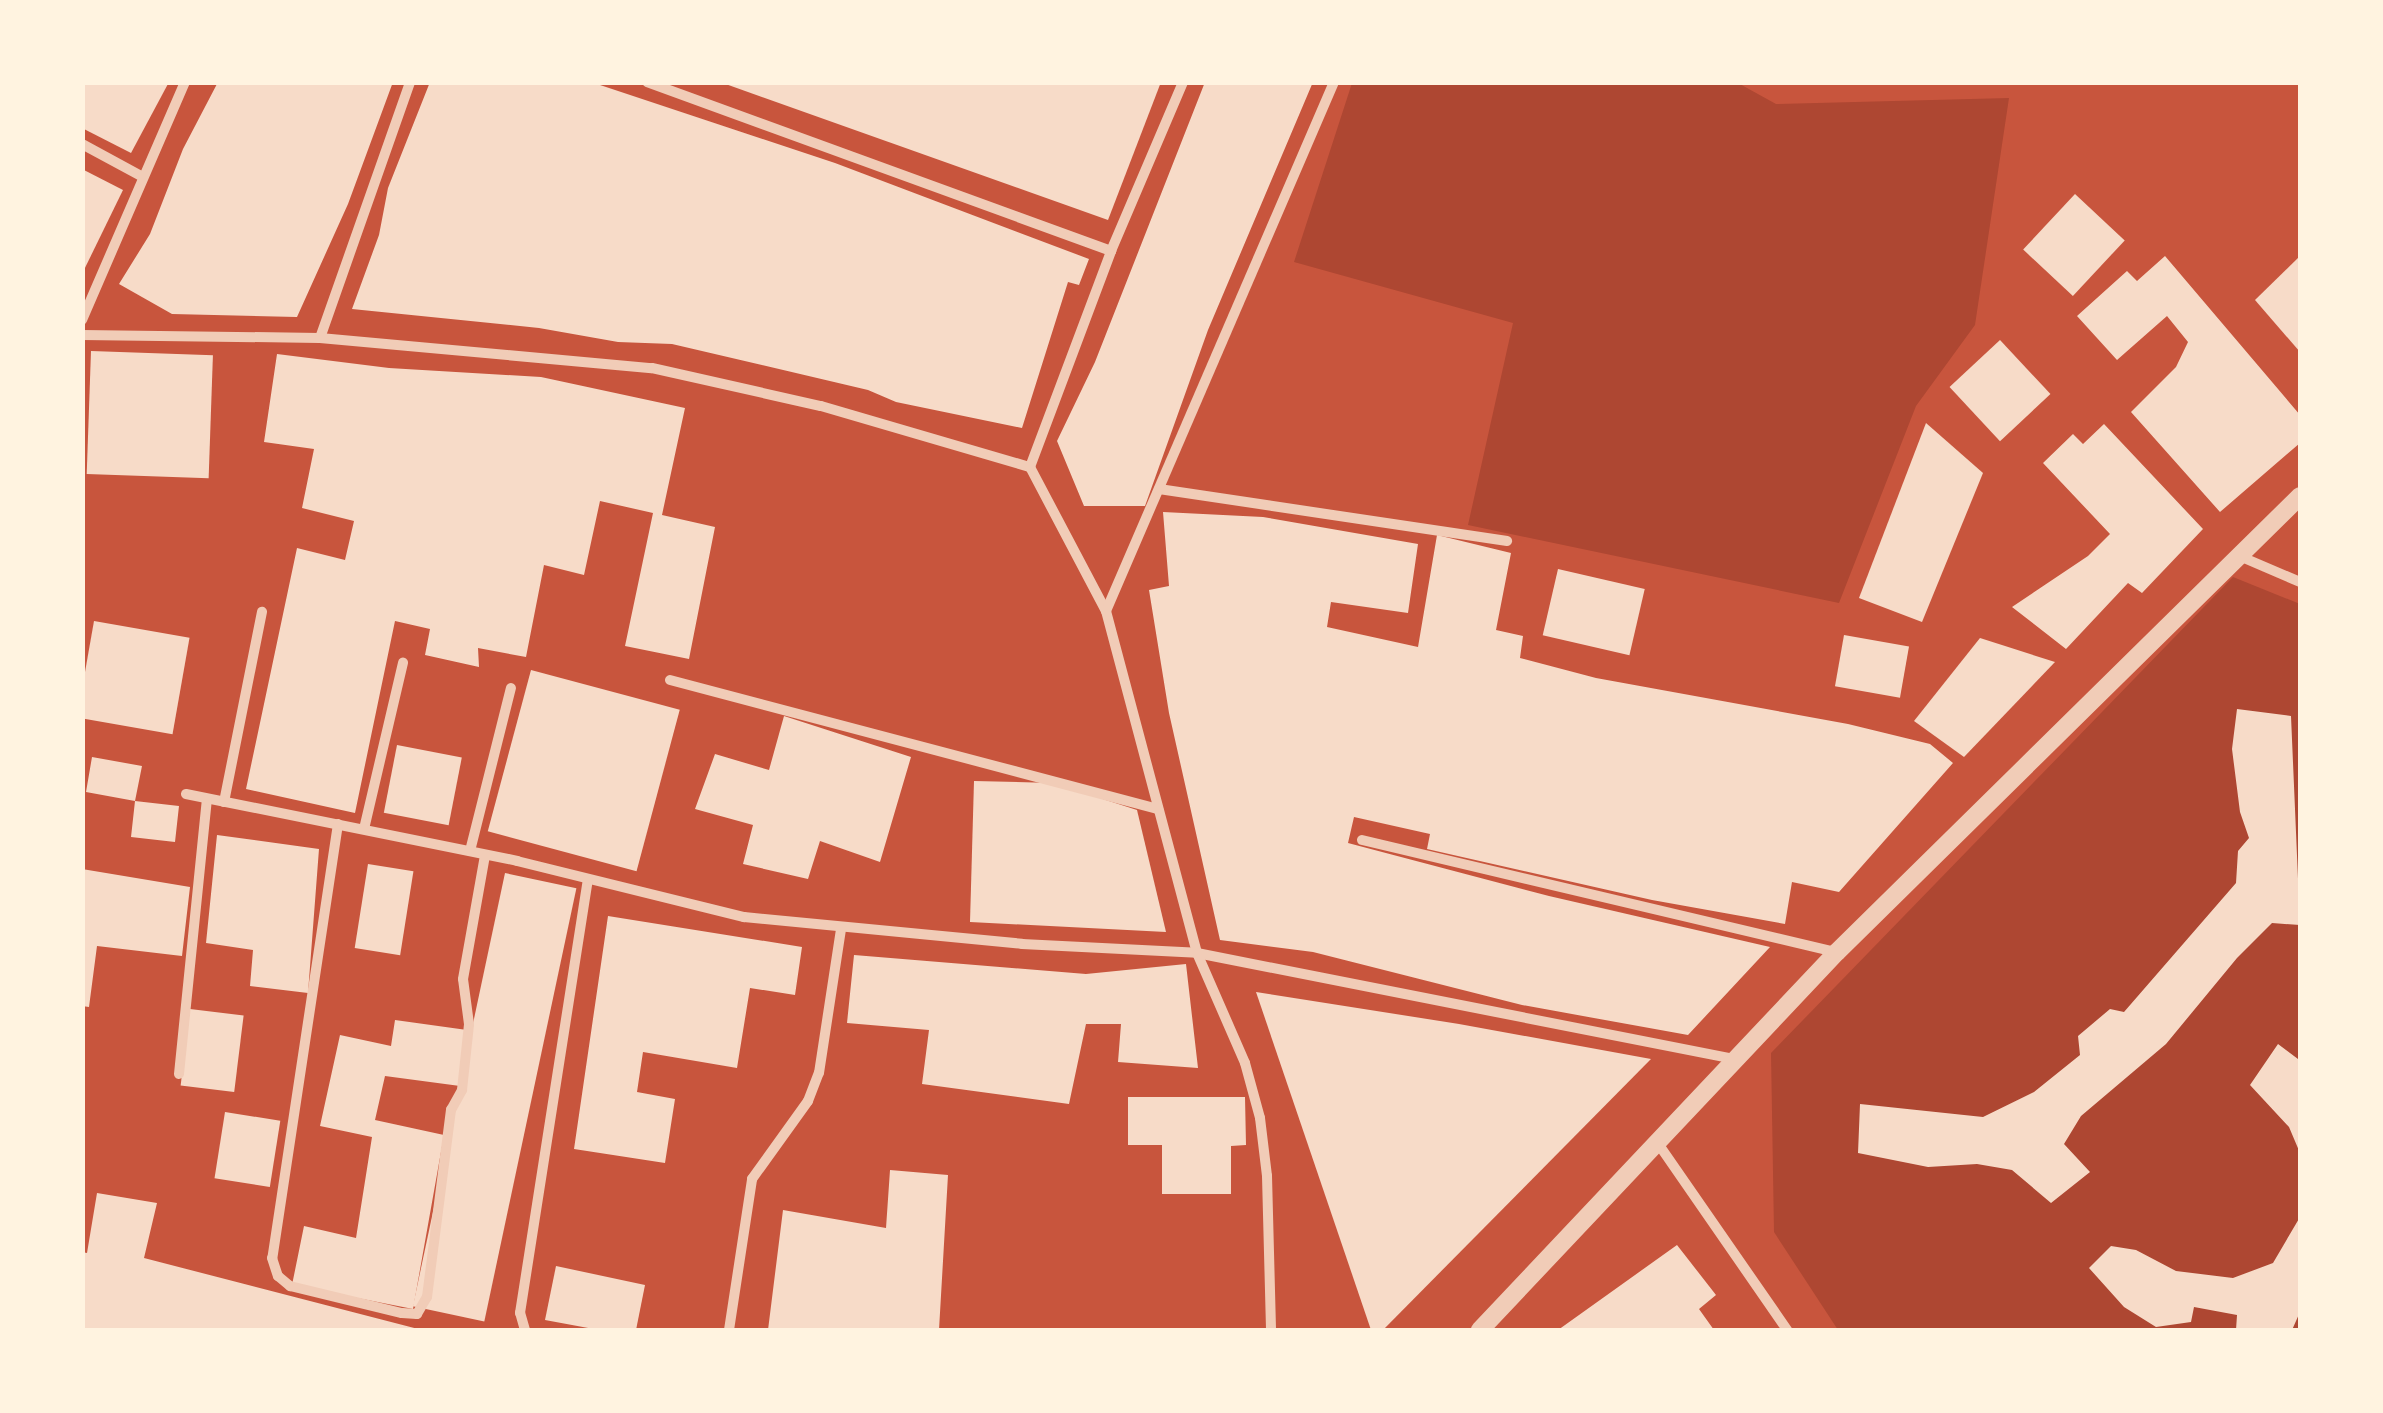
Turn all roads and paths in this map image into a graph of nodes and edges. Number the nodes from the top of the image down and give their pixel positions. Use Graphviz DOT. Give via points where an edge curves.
graph roads {
  1 [pos="185,82"];
  2 [pos="410,82"];
  3 [pos="647,82"];
  4 [pos="1183,82"];
  5 [pos="1334,82"];
  6 [pos="82,144"];
  7 [pos="141,176"];
  8 [pos="1111,251"];
  9 [pos="82,320"];
  10 [pos="82,335"];
  11 [pos="320,338"];
  12 [pos="1030,466"];
  13 [pos="1158,489"];
  14 [pos="2300,496"];
  15 [pos="1507,541"];
  16 [pos="2237,555"];
  17 [pos="2300,582"];
  18 [pos="1106,611"];
  19 [pos="262,612"];
  20 [pos="403,663"];
  21 [pos="670,680"];
  22 [pos="511,688"];
  23 [pos="186,794"];
  24 [pos="207,800"];
  25 [pos="224,802"];
  26 [pos="1158,809"];
  27 [pos="338,824"];
  28 [pos="364,829"];
  29 [pos="1362,840"];
  30 [pos="470,851"];
  31 [pos="485,855"];
  32 [pos="588,879"];
  33 [pos="842,929"];
  34 [pos="1837,952"];
  35 [pos="1197,953"];
  36 [pos="1734,1059"];
  37 [pos="179,1074"];
  38 [pos="1657,1142"];
  39 [pos="526,1330"];
  40 [pos="730,1330"];
  41 [pos="1270,1330"];
  42 [pos="1480,1330"];
  43 [pos="1787,1330"];
  1 -- 7 [label="street"];
  2 -- 11 [label="street"];
  3 -- 8 [label="street"];
  4 -- 8 [label="street"];
  5 -- 13 [label="street"];
  6 -- 7 [label="street"];
  7 -- 9 [label="street"];
  8 -- 12 [label="street"];
  10 -- 11 [label="street"];
  11 -- 12 [label="street" via="652,368 821,406"];
  12 -- 18 [label="street"];
  13 -- 15 [label="street"];
  13 -- 18 [label="street"];
  14 -- 16 [label="street"];
  16 -- 17 [label="street"];
  16 -- 34 [label="street"];
  18 -- 26 [label="street"];
  19 -- 25 [label="street"];
  20 -- 28 [label="street"];
  21 -- 26 [label="street"];
  22 -- 30 [label="street"];
  23 -- 24 [label="street"];
  24 -- 25 [label="street"];
  24 -- 37 [label="street"];
  25 -- 27 [label="street"];
  26 -- 35 [label="street"];
  27 -- 28 [label="street"];
  27 -- 31 [label="street" via="272,1258 290,1286 402,1313 417,1314 427,1297 450,1110 462,1090 469,1024 463,979"];
  28 -- 30 [label="street"];
  29 -- 34 [label="street"];
  30 -- 31 [label="street"];
  31 -- 32 [label="street"];
  32 -- 33 [label="street" via="744,917"];
  32 -- 39 [label="street" via="520,1313"];
  33 -- 35 [label="street"];
  33 -- 40 [label="street" via="819,1073 808,1101 752,1179"];
  34 -- 36 [label="street"];
  35 -- 36 [label="street"];
  35 -- 41 [label="street" via="1229,1019 1260,1118"];
  36 -- 38 [label="street"];
  38 -- 42 [label="street"];
  38 -- 43 [label="street"];
}
